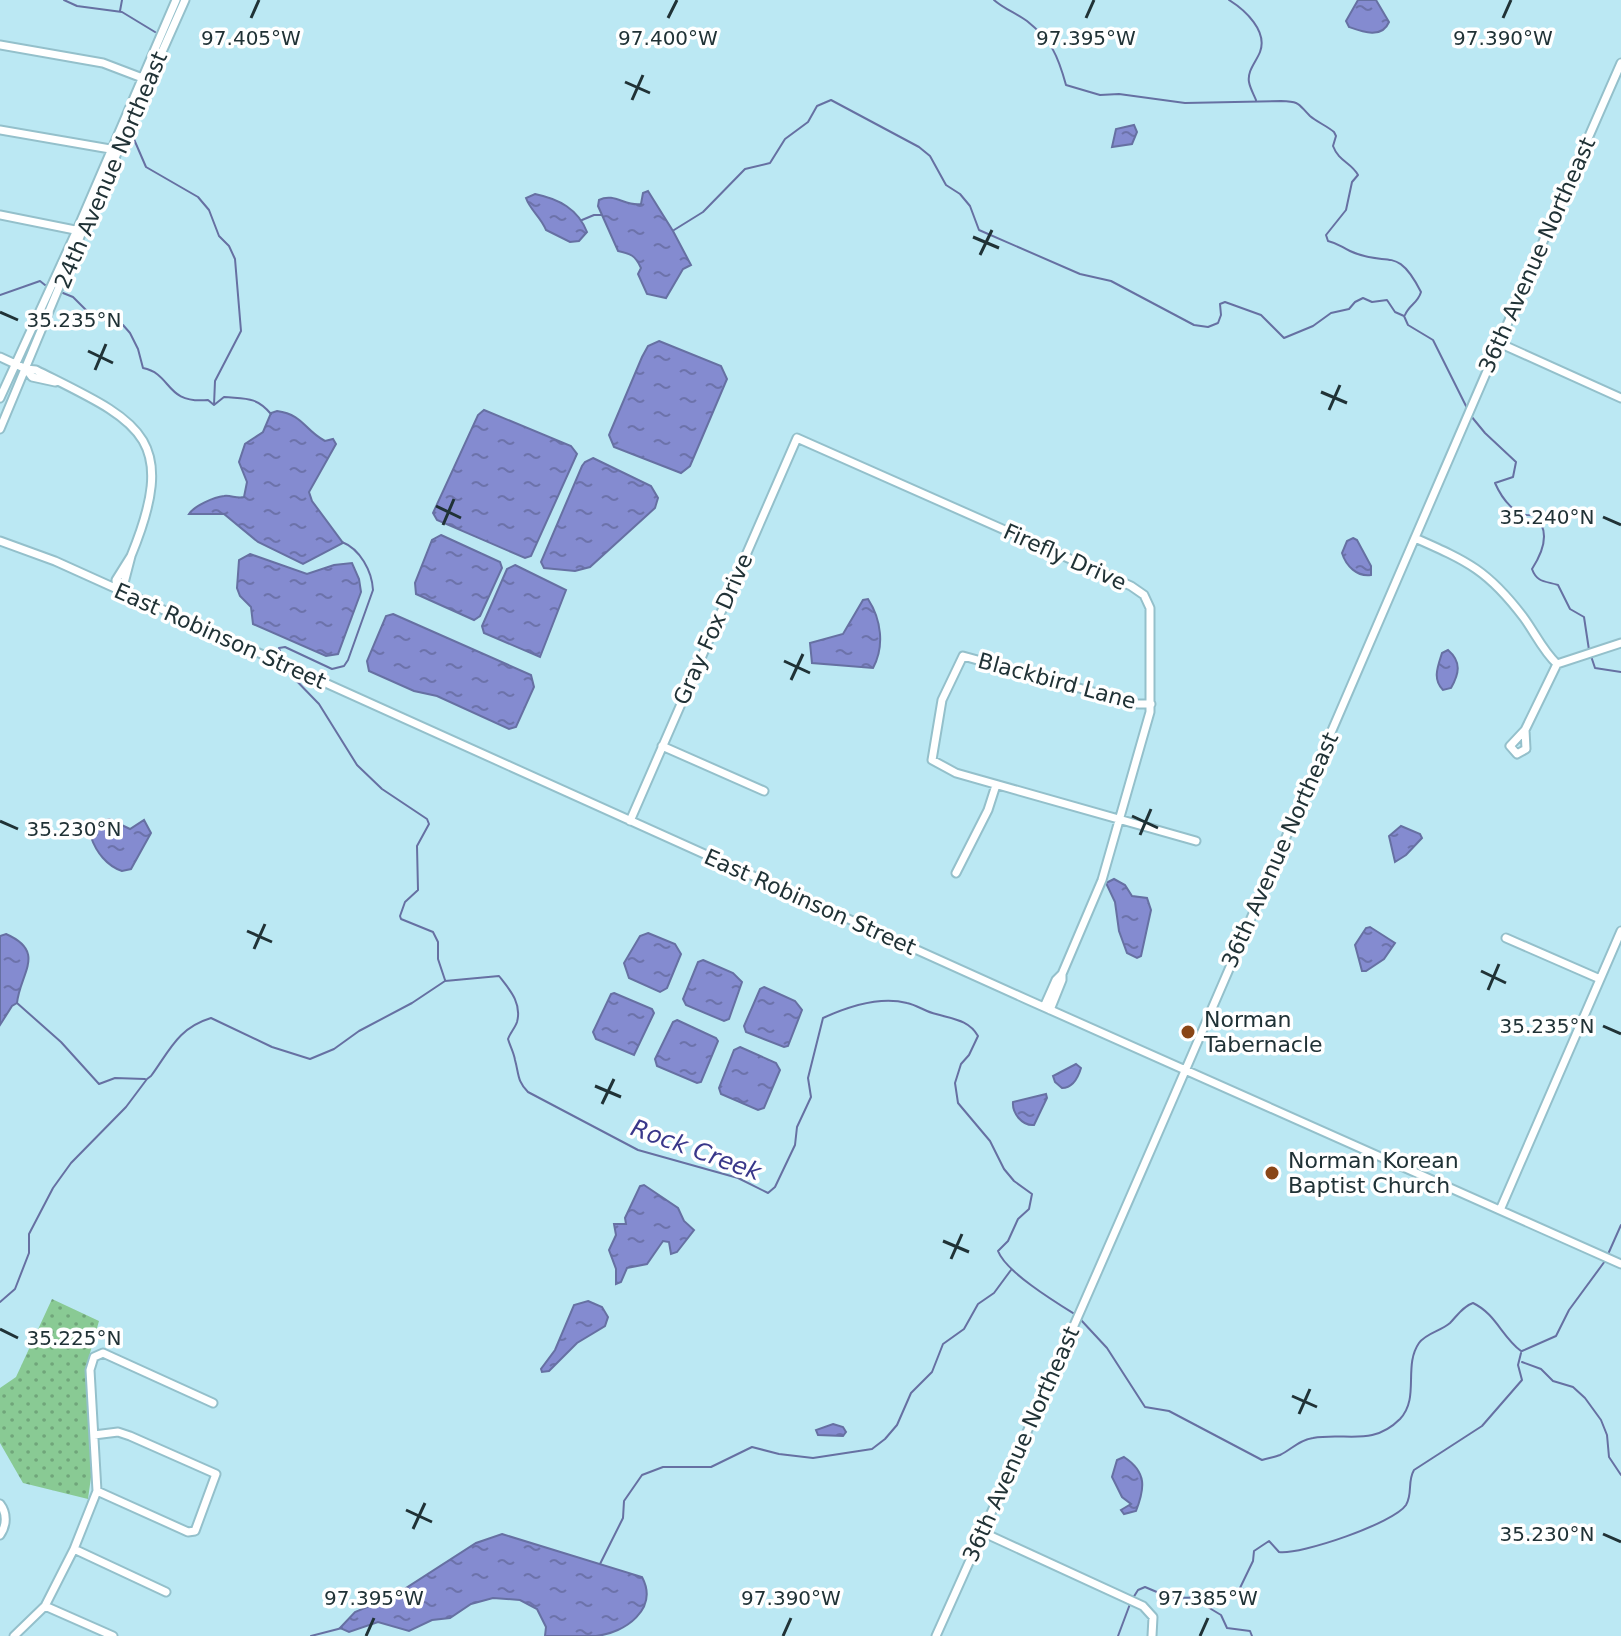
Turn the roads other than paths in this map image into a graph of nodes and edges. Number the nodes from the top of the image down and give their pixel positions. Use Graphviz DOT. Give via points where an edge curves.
graph roads {
  1 [pos="176,0"];
  2 [pos="185,0"];
  3 [pos="0,45"];
  4 [pos="1621,63"];
  5 [pos="146,80"];
  6 [pos="0,130"];
  7 [pos="116,150"];
  8 [pos="0,215"];
  9 [pos="80,231"];
  10 [pos="1499,343"];
  11 [pos="0,357"];
  12 [pos="15,364"];
  13 [pos="26,369"];
  14 [pos="0,398"];
  15 [pos="1621,398"];
  16 [pos="0,429"];
  17 [pos="797,438"];
  18 [pos="1415,538"];
  19 [pos="0,541"];
  20 [pos="117,589"];
  21 [pos="1621,643"];
  22 [pos="1557,664"];
  23 [pos="1151,704"];
  24 [pos="1525,730"];
  25 [pos="662,746"];
  26 [pos="996,785"];
  27 [pos="764,791"];
  28 [pos="1120,820"];
  29 [pos="630,821"];
  30 [pos="1196,841"];
  31 [pos="956,873"];
  32 [pos="1621,931"];
  33 [pos="1506,938"];
  34 [pos="1600,979"];
  35 [pos="1047,1009"];
  36 [pos="1186,1071"];
  37 [pos="1500,1210"];
  38 [pos="1617,1262"];
  39 [pos="213,1403"];
  40 [pos="94,1435"];
  41 [pos="97,1491"];
  42 [pos="0,1504"];
  43 [pos="982,1532"];
  44 [pos="0,1535"];
  45 [pos="74,1549"];
  46 [pos="166,1592"];
  47 [pos="45,1606"];
  48 [pos="14,1636"];
  49 [pos="113,1636"];
  50 [pos="936,1636"];
  51 [pos="1152,1636"];
  1 -- 5 [label="street, 24th Avenue Northeast"];
  2 -- 5 [label="street, 24th Avenue Northeast"];
  3 -- 5 [label="street" via="103,63"];
  4 -- 10 [label="street, 36th Avenue Northeast"];
  5 -- 7 [label="street, 24th Avenue Northeast"];
  6 -- 7 [label="street"];
  7 -- 9 [label="street, 24th Avenue Northeast"];
  8 -- 9 [label="street"];
  9 -- 12 [label="street, 24th Avenue Northeast"];
  9 -- 13 [label="street, 24th Avenue Northeast"];
  10 -- 15 [label="street"];
  10 -- 18 [label="street, 36th Avenue Northeast"];
  11 -- 12 [label="street"];
  12 -- 13 [label="street"];
  12 -- 14 [label="street, 24th Avenue Northeast"];
  13 -- 16 [label="street, 24th Avenue Northeast"];
  13 -- 20 [label="street" via="32,377 56,382 117,414 146,444 151,495 124,583"];
  17 -- 23 [label="street, Firefly Drive" via="1138,590 1150,608"];
  17 -- 25 [label="street, Gray Fox Drive"];
  18 -- 22 [label="street" via="1481,571"];
  18 -- 36 [label="street, 36th Avenue Northeast"];
  19 -- 20 [label="street, East Robinson Street"];
  20 -- 29 [label="street, East Robinson Street"];
  21 -- 22 [label="street"];
  22 -- 24 [label="street"];
  23 -- 26 [label="street, Blackbird Lane" via="963,656 942,700 932,760"];
  23 -- 28 [label="street, Firefly Drive"];
  25 -- 27 [label="street"];
  25 -- 29 [label="street, Gray Fox Drive"];
  26 -- 28 [label="street"];
  26 -- 31 [label="street"];
  28 -- 30 [label="street"];
  28 -- 35 [label="street, Firefly Drive" via="1099,888"];
  29 -- 35 [label="street, East Robinson Street"];
  32 -- 34 [label="street"];
  33 -- 34 [label="street"];
  34 -- 37 [label="street"];
  35 -- 36 [label="street, East Robinson Street"];
  36 -- 37 [label="street, East Robinson Street"];
  36 -- 43 [label="street, 36th Avenue Northeast"];
  37 -- 38 [label="street, East Robinson Street"];
  39 -- 40 [label="street" via="98,1353 90,1370"];
  40 -- 41 [label="street"];
  40 -- 41 [label="street" via="118,1432 216,1474 195,1531"];
  41 -- 45 [label="street"];
  42 -- 44 [label="street" via="5,1519"];
  43 -- 50 [label="street, 36th Avenue Northeast"];
  43 -- 51 [label="street" via="1143,1606 1153,1617"];
  45 -- 46 [label="street"];
  45 -- 47 [label="street"];
  47 -- 48 [label="street"];
  47 -- 49 [label="street"];
}
